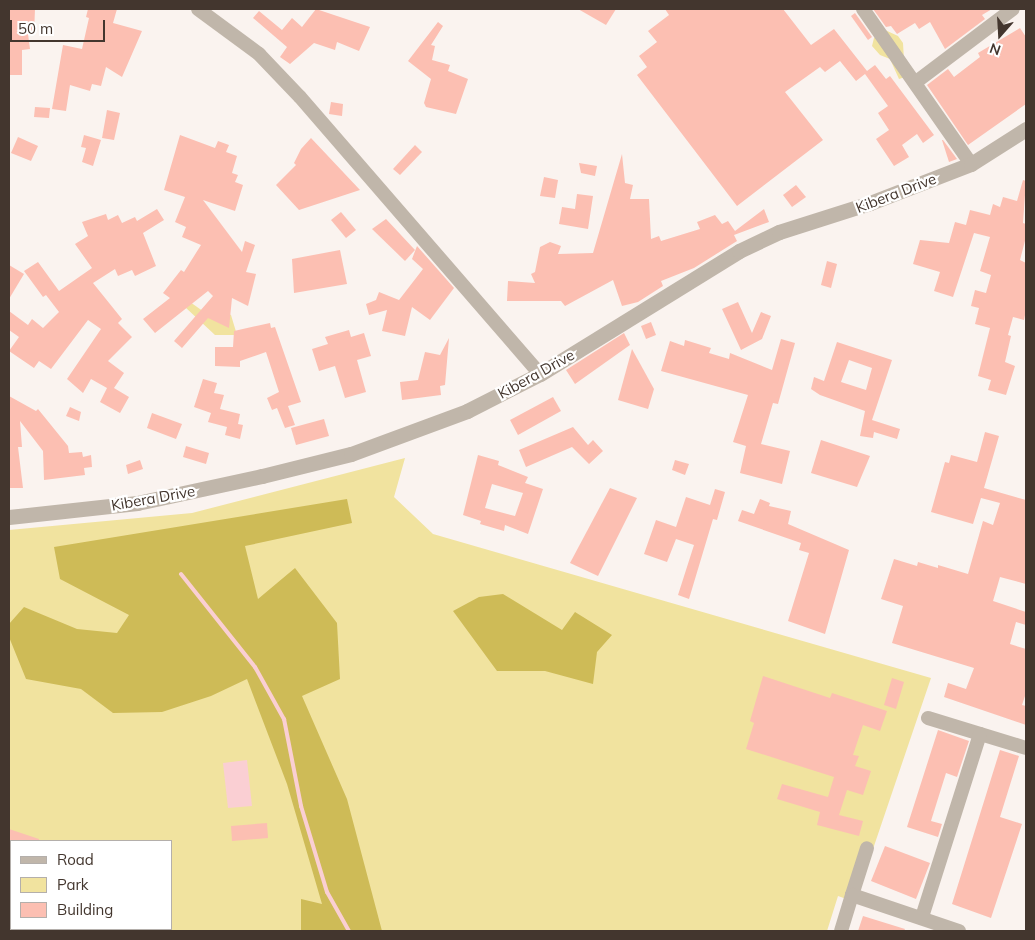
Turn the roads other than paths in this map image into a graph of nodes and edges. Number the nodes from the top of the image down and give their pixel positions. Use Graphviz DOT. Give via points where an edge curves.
graph roads {
  1 [pos="198,9"];
  2 [pos="863,9"];
  3 [pos="1013,9"];
  4 [pos="916,82"];
  5 [pos="1026,129"];
  6 [pos="971,164"];
  7 [pos="540,374"];
  8 [pos="9,517"];
  9 [pos="928,718"];
  10 [pos="980,734"];
  11 [pos="1026,748"];
  12 [pos="867,848"];
  13 [pos="852,895"];
  14 [pos="922,917"];
  15 [pos="841,931"];
  16 [pos="959,931"];
  1 -- 7 [label="street" via="259,54"];
  2 -- 4 [label="street"];
  3 -- 4 [label="street"];
  4 -- 6 [label="street"];
  5 -- 6 [label="street, Kibera Drive"];
  6 -- 7 [label="street, Kibera Drive" via="870,204 779,232 739,251"];
  7 -- 8 [label="street, Kibera Drive" via="467,411 351,454 145,502"];
  9 -- 10 [label="street"];
  10 -- 11 [label="street"];
  10 -- 14 [label="street"];
  12 -- 13 [label="street"];
  13 -- 14 [label="street"];
  13 -- 15 [label="street"];
  14 -- 16 [label="street"];
}
